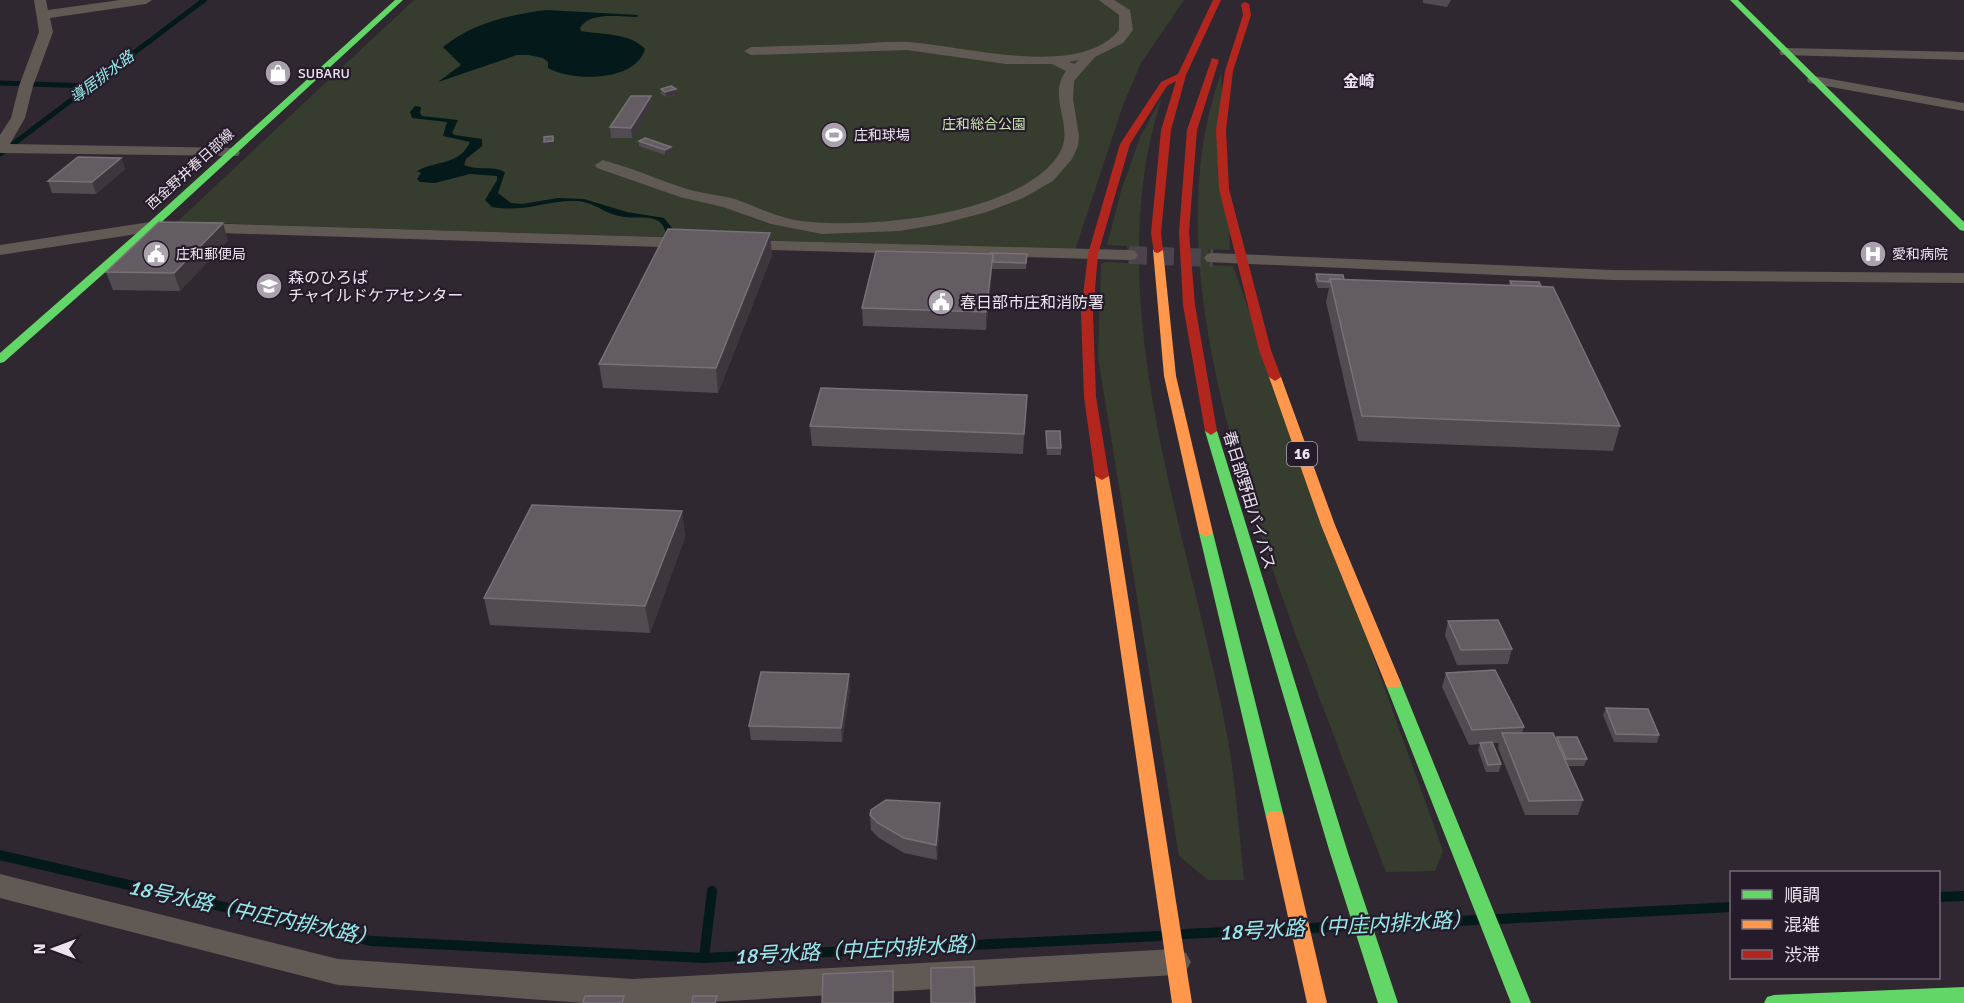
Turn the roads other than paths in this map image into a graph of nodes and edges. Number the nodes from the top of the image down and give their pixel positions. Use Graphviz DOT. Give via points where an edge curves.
graph roads {
  1 [pos="146,0"];
  2 [pos="399,0"];
  3 [pos="1105,0"];
  4 [pos="1217,0"];
  5 [pos="1734,0"];
  6 [pos="1246,2"];
  7 [pos="41,7"];
  8 [pos="751,51"];
  9 [pos="1786,52"];
  10 [pos="1090,54"];
  11 [pos="1964,56"];
  12 [pos="1054,60"];
  13 [pos="1076,70"];
  14 [pos="1182,75"];
  15 [pos="1814,80"];
  16 [pos="1964,107"];
  17 [pos="0,148"];
  18 [pos="232,153"];
  19 [pos="603,165"];
  20 [pos="150,227"];
  21 [pos="1964,228"];
  22 [pos="706,243"];
  23 [pos="729,244"];
  24 [pos="0,250"];
  25 [pos="1093,254"];
  26 [pos="1129,255"];
  27 [pos="1213,258"];
  28 [pos="1243,260"];
  29 [pos="1964,278"];
  30 [pos="0,359"];
  31 [pos="0,886"];
  32 [pos="1175,958"];
  33 [pos="1964,994"];
  34 [pos="1182,1003"];
  35 [pos="1317,1003"];
  36 [pos="1388,1003"];
  37 [pos="1521,1003"];
  38 [pos="1774,1003"];
  1 -- 7 [label="street"];
  2 -- 18 [label="main road, 西金野井春日部線"];
  3 -- 10 [label="street" via="1125,13 1126,30 1118,40"];
  4 -- 14 [label="main road"];
  5 -- 9 [label="main road"];
  6 -- 28 [label="main road, 16" via="1247,15 1229,71 1221,130 1224,189"];
  6 -- 36 [label="main road, 春日部野田バイパス / 16" via="1217,54 1192,130 1184,232 1189,305 1208,420"];
  7 -- 17 [label="street" via="46,32 18,118"];
  8 -- 12 [label="street" via="907,46 1006,60"];
  9 -- 11 [label="street"];
  9 -- 15 [label="main road"];
  10 -- 12 [label="street"];
  10 -- 13 [label="street"];
  12 -- 13 [label="street"];
  13 -- 19 [label="street" via="1067,82 1073,137 1066,157 1047,177 1015,195 986,208 941,220 864,229 797,226 727,202 682,193"];
  14 -- 25 [label="main road" via="1164,84 1125,144"];
  14 -- 35 [label="main road" via="1166,130 1156,233 1170,376"];
  15 -- 16 [label="street"];
  15 -- 21 [label="main road"];
  17 -- 18 [label="street"];
  18 -- 20 [label="main road, 西金野井春日部線"];
  20 -- 22 [label="street"];
  20 -- 24 [label="street"];
  20 -- 30 [label="main road, 西金野井春日部線"];
  23 -- 25 [label="street"];
  25 -- 26 [label="street"];
  25 -- 32 [label="main road" via="1087,313 1090,397"];
  27 -- 28 [label="street"];
  28 -- 29 [label="street" via="1613,275"];
  28 -- 37 [label="main road, 16" via="1265,350 1328,525"];
  31 -- 32 [label="street" via="338,972 633,993"];
  32 -- 34 [label="main road"];
  33 -- 38 [label="main road"];
}
